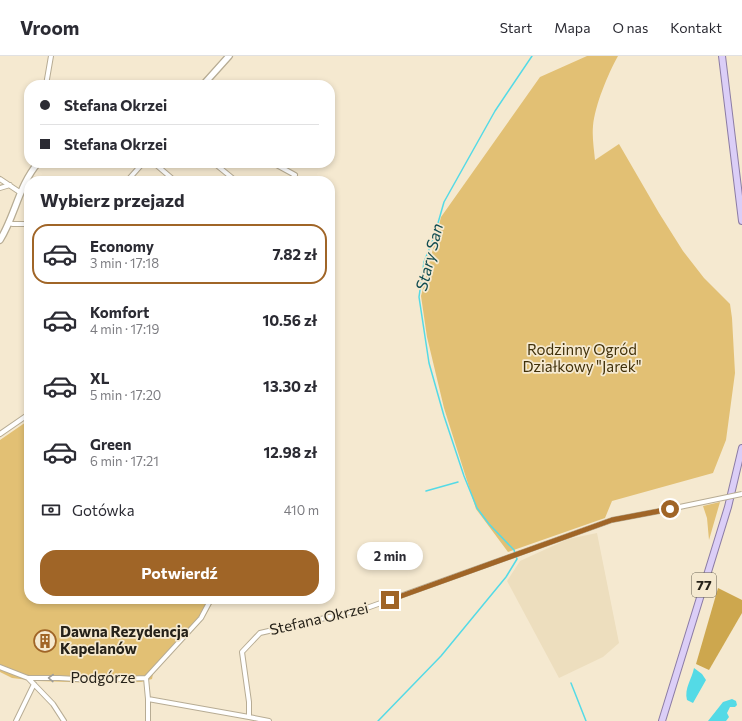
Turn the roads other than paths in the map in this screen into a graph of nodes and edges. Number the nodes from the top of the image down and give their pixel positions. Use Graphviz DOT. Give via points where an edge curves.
graph roads {
  1 [pos="52,56"];
  2 [pos="229,56"];
  3 [pos="722,56"];
  4 [pos="47,80"];
  5 [pos="207,80"];
  6 [pos="139,168"];
  7 [pos="160,168"];
  8 [pos="220,168"];
  9 [pos="282,168"];
  10 [pos="131,176"];
  11 [pos="169,176"];
  12 [pos="230,176"];
  13 [pos="294,176"];
  14 [pos="0,179"];
  15 [pos="10,185"];
  16 [pos="24,186"];
  17 [pos="0,188"];
  18 [pos="21,192"];
  19 [pos="742,221"];
  20 [pos="8,222"];
  21 [pos="24,224"];
  22 [pos="0,240"];
  23 [pos="24,417"];
  24 [pos="0,434"];
  25 [pos="742,448"];
  26 [pos="742,494"];
  27 [pos="208,604"];
  28 [pos="0,667"];
  29 [pos="28,678"];
  30 [pos="146,678"];
  31 [pos="34,684"];
  32 [pos="148,699"];
  33 [pos="249,717"];
  34 [pos="16,721"];
  35 [pos="64,721"];
  36 [pos="148,721"];
  37 [pos="269,721"];
  38 [pos="662,721"];
  1 -- 4 [label="street"];
  2 -- 5 [label="street"];
  3 -- 19 [label="main road"];
  6 -- 10 [label="street"];
  7 -- 11 [label="street"];
  8 -- 12 [label="street"];
  9 -- 13 [label="street"];
  14 -- 15 [label="street"];
  15 -- 17 [label="street"];
  15 -- 18 [label="street"];
  16 -- 18 [label="street"];
  18 -- 20 [label="street"];
  20 -- 21 [label="street"];
  20 -- 22 [label="street"];
  23 -- 24 [label="street"];
  25 -- 38 [label="main road, 77" via="728,507"];
  26 -- 33 [label="street, Stefana Okrzei, bridge" via="612,520 364,609 260,633 242,652"];
  27 -- 30 [label="street, Podgórze" via="201,618"];
  28 -- 29 [label="street"];
  30 -- 29 [label="street, Podgórze, one-way"];
  29 -- 31 [label="street"];
  30 -- 32 [label="street"];
  31 -- 34 [label="street"];
  31 -- 35 [label="street" via="53,704"];
  32 -- 33 [label="street"];
  32 -- 36 [label="street"];
  33 -- 37 [label="street"];
}
